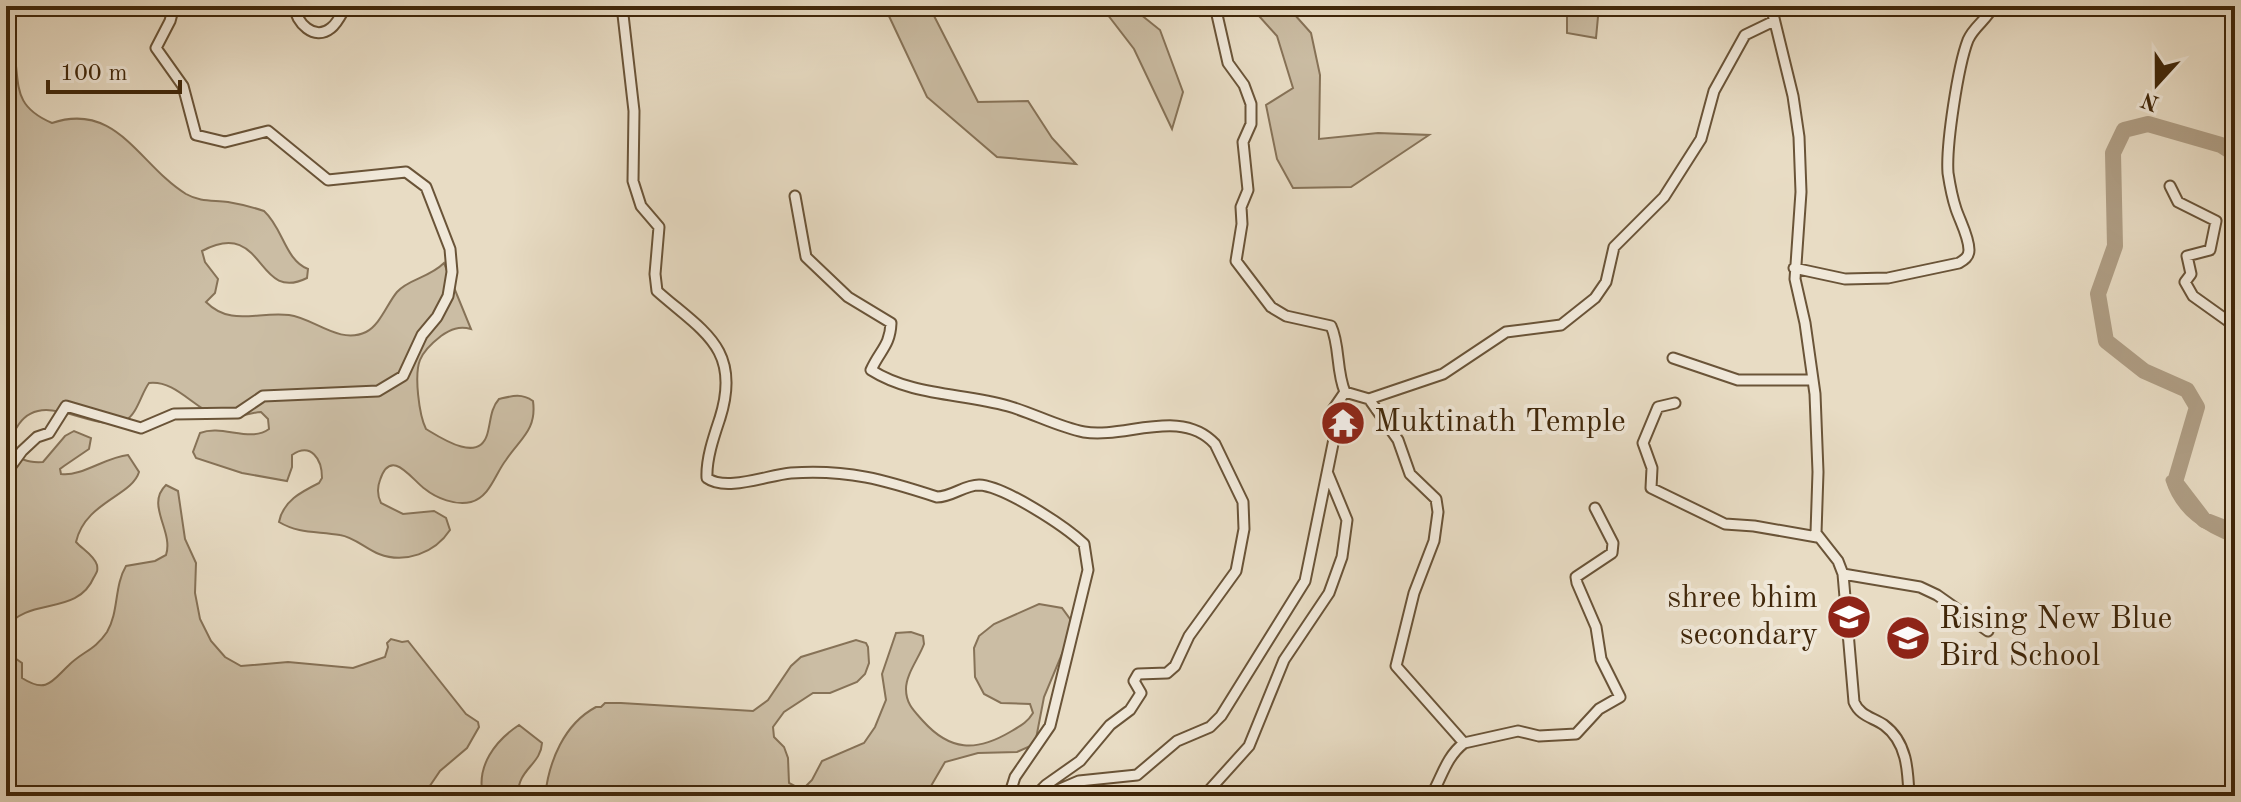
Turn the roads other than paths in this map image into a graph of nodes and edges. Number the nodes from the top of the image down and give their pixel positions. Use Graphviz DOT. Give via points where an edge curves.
graph roads {
  1 [pos="174,6"];
  2 [pos="294,6"];
  3 [pos="346,6"];
  4 [pos="622,6"];
  5 [pos="1215,6"];
  6 [pos="1771,6"];
  7 [pos="1993,6"];
  8 [pos="1774,21"];
  9 [pos="2170,186"];
  10 [pos="795,196"];
  11 [pos="1794,268"];
  12 [pos="2235,326"];
  13 [pos="1673,358"];
  14 [pos="1812,380"];
  15 [pos="1345,392"];
  16 [pos="1369,399"];
  17 [pos="1675,403"];
  18 [pos="6,473"];
  19 [pos="1328,474"];
  20 [pos="1595,508"];
  21 [pos="1817,537"];
  22 [pos="1843,574"];
  23 [pos="1988,631"];
  24 [pos="1464,743"];
  25 [pos="1009,796"];
  26 [pos="1035,796"];
  27 [pos="1044,796"];
  28 [pos="1204,796"];
  29 [pos="1431,796"];
  30 [pos="1909,796"];
  1 -- 18 [label="street" via="156,48 183,86 196,135 225,142 268,131 328,180 406,172 426,187 450,249 448,296 403,376 378,391 263,396 238,413 174,414 141,428 66,406 49,433 37,437"];
  2 -- 3 [label="street" via="298,22 321,32 332,28"];
  4 -- 25 [label="street" via="634,111 633,181 641,206 659,227 657,291 716,342 726,380 707,478 720,484 790,473 850,473 937,497 975,485 992,486 1084,544 1088,570 1050,726 1015,777"];
  5 -- 15 [label="street" via="1228,63 1251,104 1251,124 1243,142 1248,190 1241,207 1236,261 1271,307 1286,316 1331,326"];
  6 -- 8 [label="street"];
  7 -- 11 [label="street" via="1967,44 1950,138 1949,182 1969,252 1965,260 1888,278 1845,279"];
  8 -- 11 [label="street" via="1799,137 1801,192"];
  8 -- 16 [label="street" via="1745,35 1714,91 1701,139 1664,197 1614,247 1606,282 1595,298 1561,325 1506,332 1443,374"];
  9 -- 12 [label="street" via="2178,202 2216,221 2210,250 2187,256 2191,274 2185,282 2193,296"];
  10 -- 26 [label="street" via="806,257 848,297 891,323 890,340 871,370 889,382 978,398 1087,433 1191,429 1215,444 1243,502 1236,571 1189,636 1175,666 1167,673 1138,674 1134,681 1141,693 1130,710 1080,761"];
  11 -- 14 [label="street"];
  13 -- 14 [label="street" via="1738,380"];
  14 -- 21 [label="street"];
  15 -- 16 [label="street"];
  15 -- 19 [label="street" via="1332,411 1335,434"];
  16 -- 24 [label="street" via="1398,440 1410,474 1436,499 1438,512 1396,666"];
  17 -- 21 [label="street" via="1658,407 1643,443 1652,468 1651,488 1725,524"];
  19 -- 27 [label="street" via="1305,581 1221,716 1210,727 1177,741 1137,775 1079,781"];
  19 -- 28 [label="street" via="1347,520 1342,557 1329,593 1284,660 1249,746"];
  20 -- 24 [label="street" via="1613,543 1612,553 1576,577 1596,627 1601,659 1620,697 1599,709 1576,734 1518,731"];
  21 -- 22 [label="street"];
  22 -- 23 [label="street" via="1920,587"];
  22 -- 30 [label="street" via="1854,702 1901,745"];
  24 -- 29 [label="street" via="1446,761"];
}
